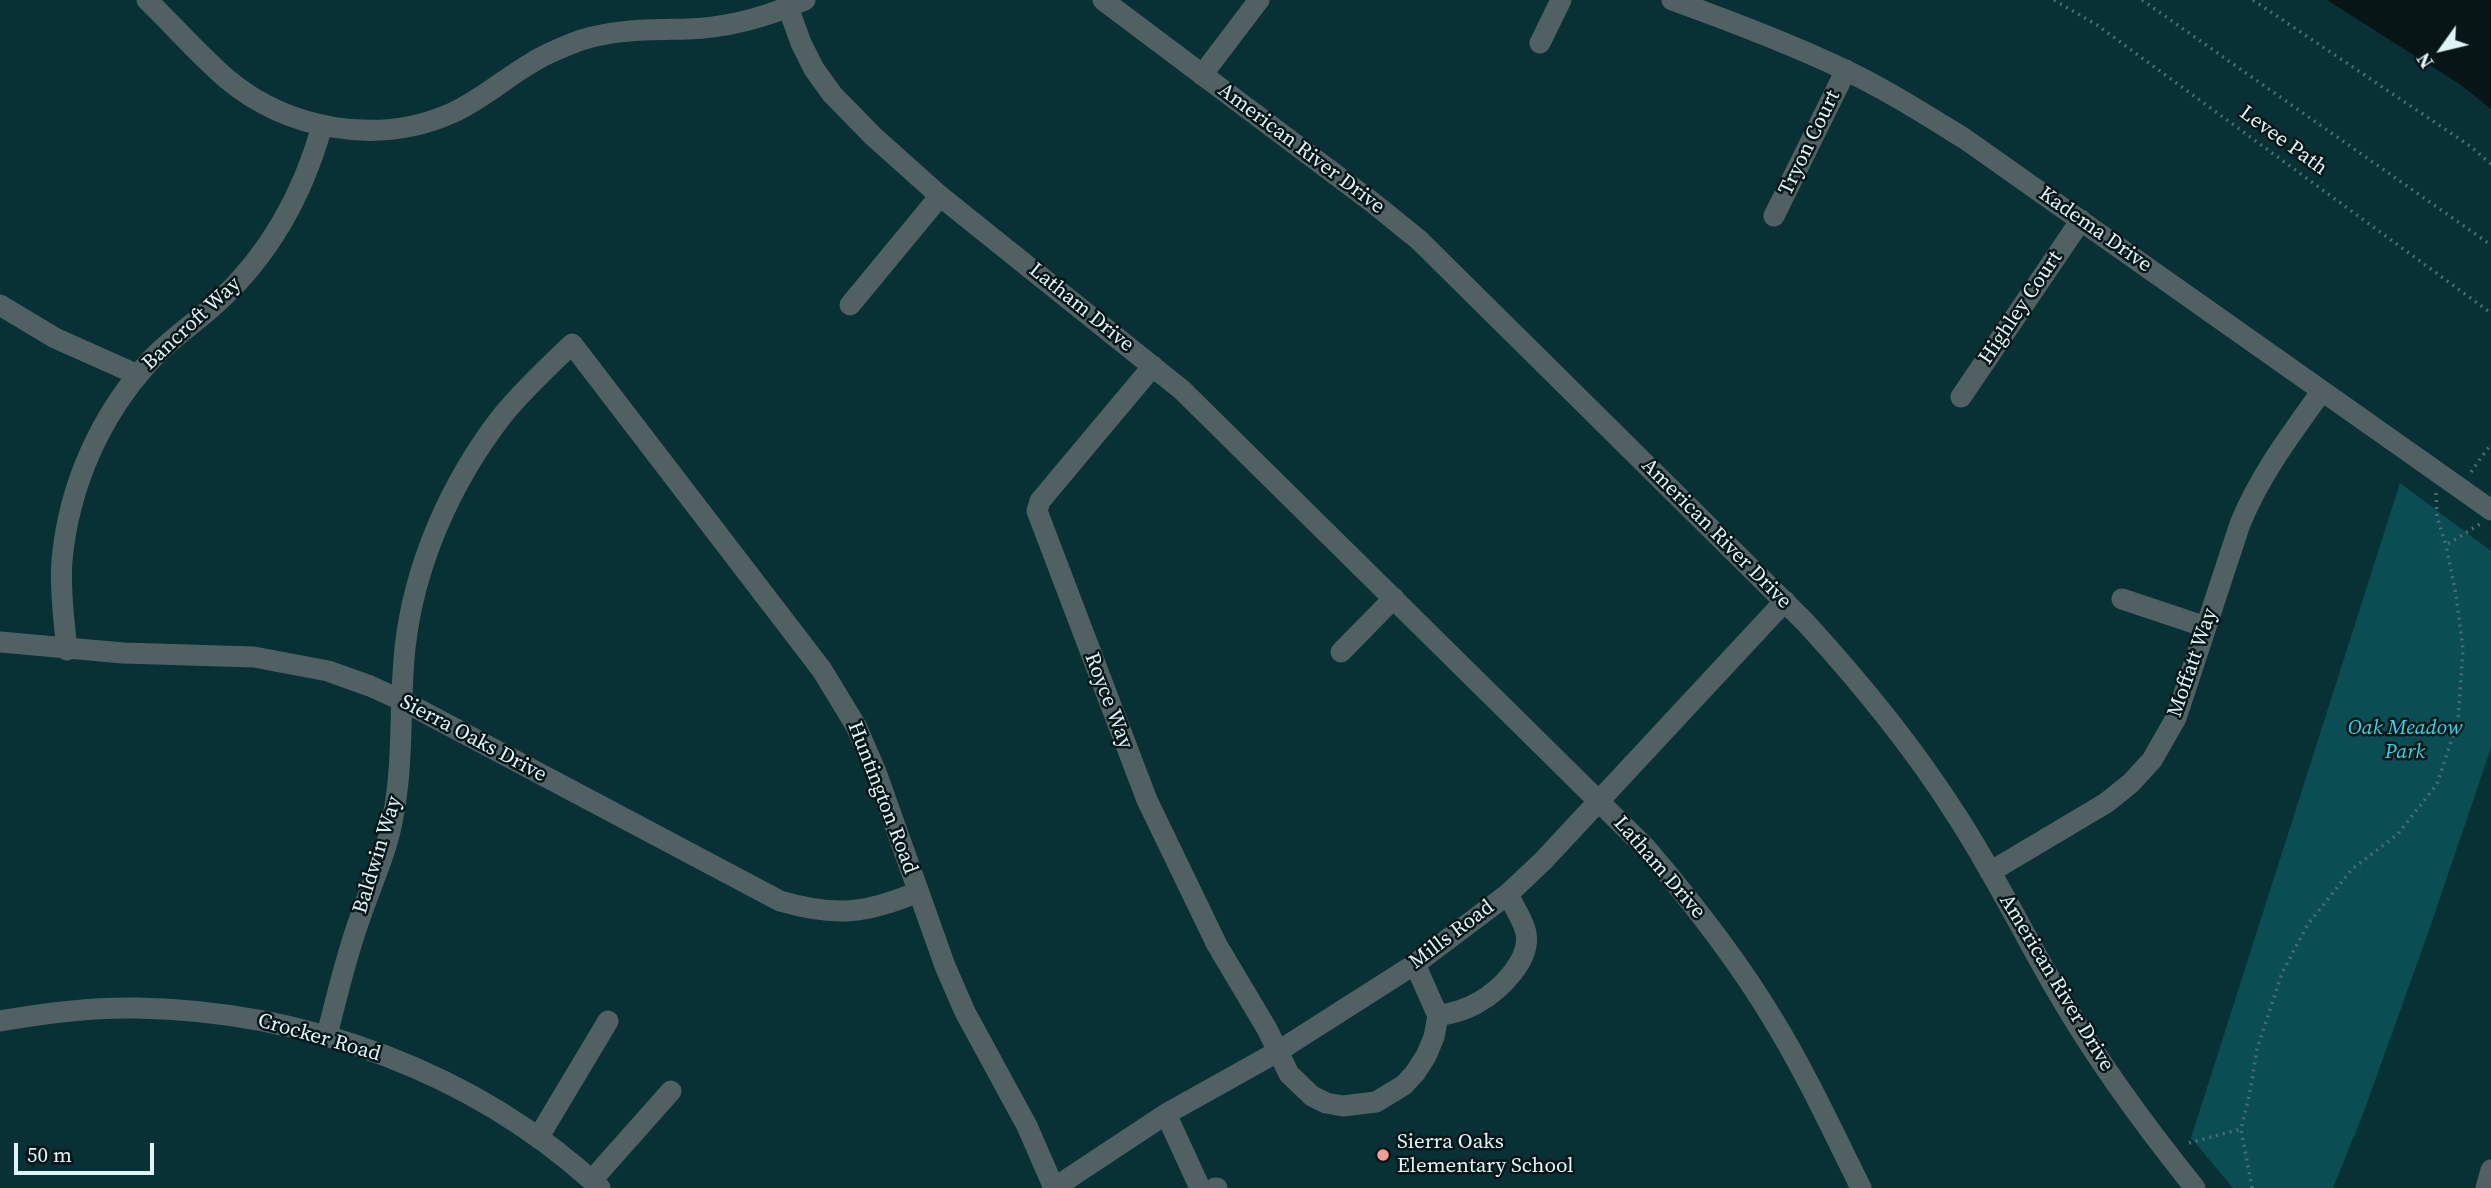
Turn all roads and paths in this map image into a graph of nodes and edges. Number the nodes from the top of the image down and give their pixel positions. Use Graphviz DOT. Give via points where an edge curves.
graph roads {
  1 [pos="147,0"];
  2 [pos="1103,0"];
  3 [pos="1259,0"];
  4 [pos="1561,0"];
  5 [pos="1672,0"];
  6 [pos="2054,0"];
  7 [pos="2142,0"];
  8 [pos="2253,0"];
  9 [pos="797,4"];
  10 [pos="1540,43"];
  11 [pos="1846,71"];
  12 [pos="1202,75"];
  13 [pos="321,126"];
  14 [pos="2491,164"];
  15 [pos="940,196"];
  16 [pos="1774,216"];
  17 [pos="2081,220"];
  18 [pos="2491,245"];
  19 [pos="0,305"];
  20 [pos="849,305"];
  21 [pos="2491,313"];
  22 [pos="572,344"];
  23 [pos="1153,366"];
  24 [pos="138,375"];
  25 [pos="2322,391"];
  26 [pos="1961,397"];
  27 [pos="2491,444"];
  28 [pos="2435,470"];
  29 [pos="2460,488"];
  30 [pos="2491,510"];
  31 [pos="2491,518"];
  32 [pos="2446,545"];
  33 [pos="1394,598"];
  34 [pos="2122,599"];
  35 [pos="1785,601"];
  36 [pos="2206,626"];
  37 [pos="0,642"];
  38 [pos="67,650"];
  39 [pos="1340,652"];
  40 [pos="401,700"];
  41 [pos="1599,801"];
  42 [pos="1990,872"];
  43 [pos="918,892"];
  44 [pos="1508,894"];
  45 [pos="1415,964"];
  46 [pos="1438,1016"];
  47 [pos="0,1021"];
  48 [pos="608,1021"];
  49 [pos="327,1035"];
  50 [pos="1277,1052"];
  51 [pos="671,1091"];
  52 [pos="1166,1114"];
  53 [pos="2241,1129"];
  54 [pos="538,1138"];
  55 [pos="2189,1143"];
  56 [pos="2491,1170"];
  57 [pos="596,1184"];
  58 [pos="1054,1188"];
  59 [pos="1200,1188"];
  60 [pos="1861,1188"];
  61 [pos="2195,1188"];
  62 [pos="2252,1188"];
  63 [pos="2486,1188"];
  1 -- 13 [label="street" via="251,96 277,111"];
  2 -- 12 [label="street, American River Drive"];
  3 -- 12 [label="street"];
  4 -- 10 [label="street"];
  5 -- 11 [label="street, Kadema Drive" via="1773,37"];
  6 -- 21 [label="path, Levee Path" via="2097,25"];
  7 -- 18 [label="path"];
  8 -- 14 [label="path"];
  9 -- 13 [label="street" via="715,27 620,31 582,40 534,61 452,113 409,126 369,130"];
  9 -- 15 [label="street, Latham Drive" via="801,43 832,94"];
  11 -- 16 [label="street, Tryon Court"];
  11 -- 17 [label="street, Kadema Drive" via="1915,107"];
  12 -- 35 [label="street, American River Drive" via="1419,240"];
  13 -- 24 [label="street, Bancroft Way" via="300,190 265,250 226,294 176,335"];
  15 -- 20 [label="street"];
  15 -- 23 [label="street, Latham Drive"];
  17 -- 25 [label="street, Kadema Drive"];
  17 -- 26 [label="street, Highley Court"];
  19 -- 24 [label="street" via="55,338"];
  22 -- 40 [label="street, Baldwin Way" via="503,416 449,501 415,595"];
  22 -- 43 [label="street, Huntington Road" via="840,698 876,772"];
  23 -- 33 [label="street, Latham Drive"];
  23 -- 50 [label="street, Royce Way" via="1040,501 1038,517 1147,800 1217,945"];
  24 -- 38 [label="street, Bancroft Way" via="101,429 75,493 62,561"];
  25 -- 28 [label="street, Kadema Drive"];
  25 -- 36 [label="street, Moffatt Way" via="2252,495"];
  27 -- 29 [label="path"];
  28 -- 29 [label="street, Kadema Drive"];
  28 -- 32 [label="path" via="2437,517"];
  29 -- 30 [label="street, Kadema Drive"];
  31 -- 32 [label="path"];
  32 -- 53 [label="path" via="2463,649 2458,721 2437,784 2398,834 2352,869 2308,924 2282,973 2257,1049"];
  33 -- 39 [label="street"];
  33 -- 41 [label="street, Latham Drive"];
  34 -- 36 [label="street"];
  35 -- 41 [label="street, Mills Road"];
  35 -- 42 [label="street, American River Drive" via="1911,747"];
  36 -- 42 [label="street, Moffatt Way" via="2176,718 2152,760 2106,803"];
  37 -- 38 [label="street, Sierra Oaks Drive"];
  38 -- 40 [label="street, Sierra Oaks Drive" via="254,657 328,671"];
  40 -- 43 [label="street, Sierra Oaks Drive" via="780,901 807,909 850,912 878,908"];
  40 -- 49 [label="street, Baldwin Way" via="401,755 392,824 343,971"];
  41 -- 44 [label="street, Mills Road"];
  41 -- 60 [label="street, Latham Drive" via="1692,902 1734,960 1796,1058"];
  42 -- 61 [label="street, American River Drive" via="2096,1055"];
  43 -- 58 [label="street, Huntington Road" via="965,1012 1027,1126"];
  44 -- 45 [label="street, Mills Road"];
  44 -- 46 [label="street" via="1526,932 1520,961 1480,1002"];
  45 -- 46 [label="street"];
  45 -- 50 [label="street, Mills Road"];
  46 -- 50 [label="street, Royce Way" via="1434,1037 1415,1073 1376,1102 1342,1106 1312,1096 1289,1074"];
  47 -- 49 [label="street, Crocker Road" via="86,1009 183,1010"];
  48 -- 54 [label="street"];
  49 -- 54 [label="street, Crocker Road" via="429,1074"];
  50 -- 52 [label="street, Mills Road"];
  51 -- 57 [label="street"];
  52 -- 58 [label="street, Mills Road"];
  52 -- 59 [label="street"];
  53 -- 55 [label="path"];
  53 -- 62 [label="path"];
  54 -- 57 [label="street, Crocker Road"];
  56 -- 63 [label="street"];
}
